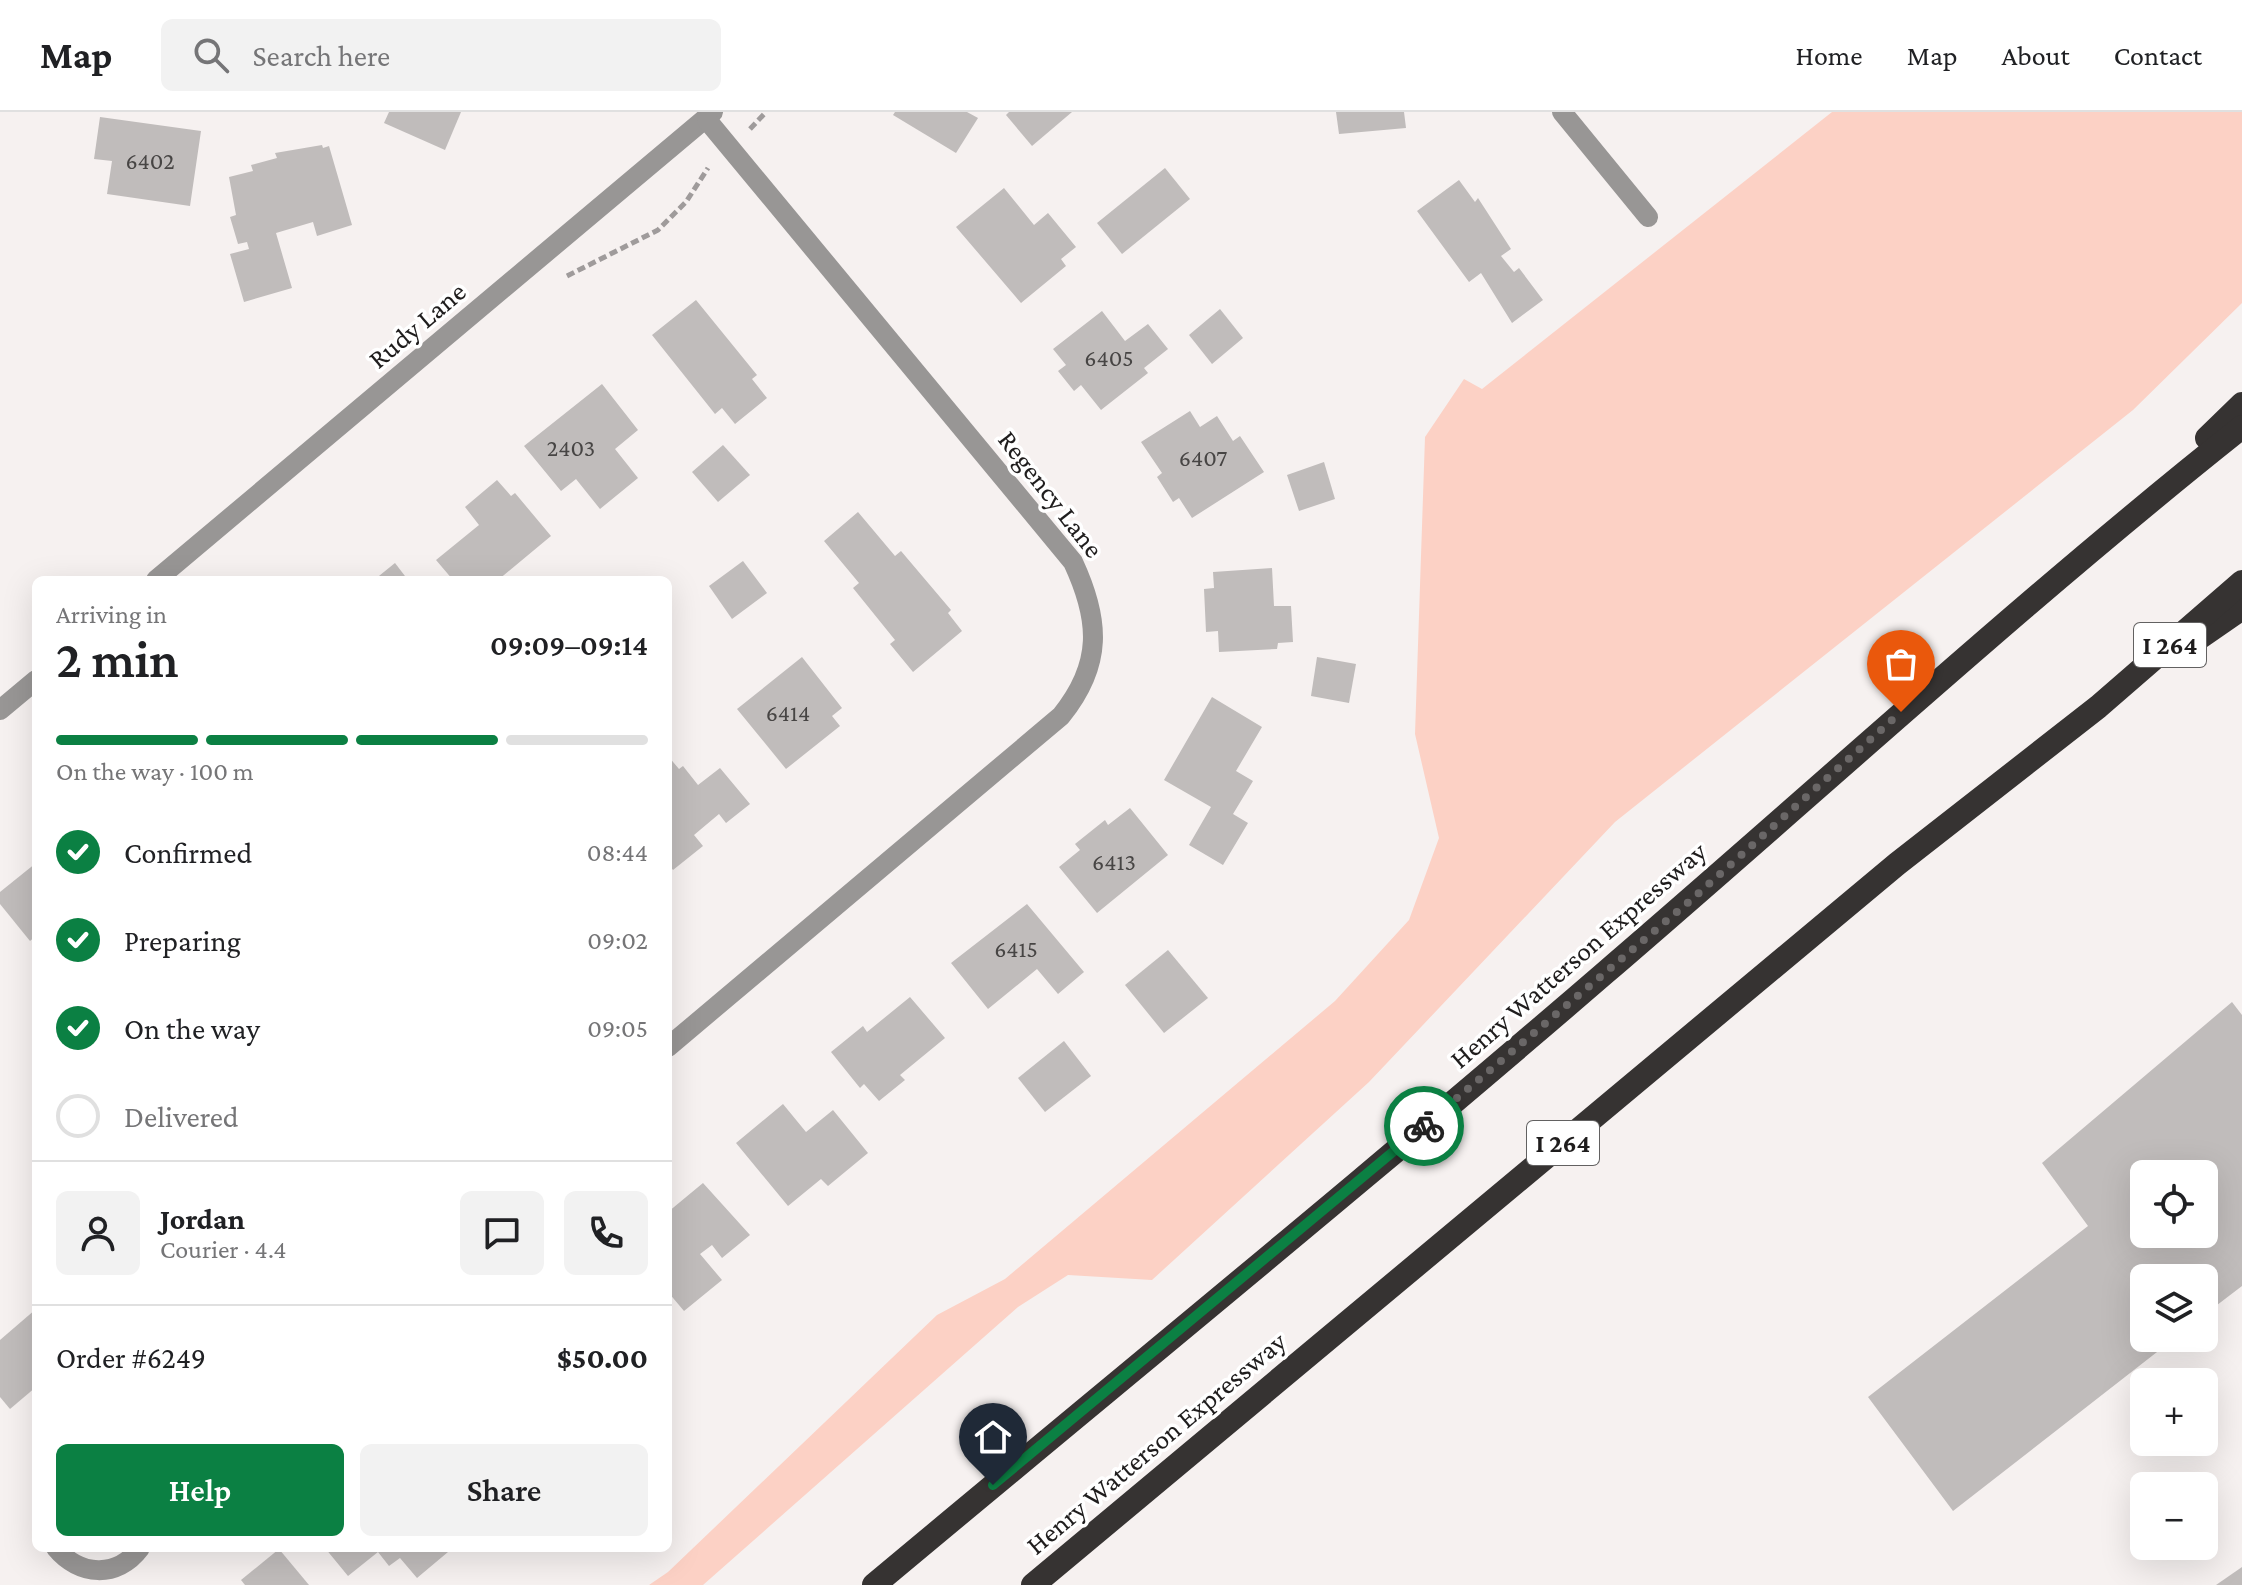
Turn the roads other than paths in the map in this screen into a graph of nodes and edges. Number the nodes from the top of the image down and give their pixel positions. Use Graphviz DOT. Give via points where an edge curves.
graph roads {
  1 [pos="1562,112"];
  2 [pos="710,116"];
  3 [pos="1648,217"];
  4 [pos="2242,404"];
  5 [pos="2242,427"];
  6 [pos="2116,527"];
  7 [pos="161,576"];
  8 [pos="2242,582"];
  9 [pos="2242,608"];
  10 [pos="32,683"];
  11 [pos="2098,707"];
  12 [pos="0,710"];
  13 [pos="672,1044"];
  14 [pos="59,1552"];
  15 [pos="136,1552"];
  16 [pos="874,1585"];
  17 [pos="1033,1585"];
  1 -- 3 [label="street"];
  2 -- 7 [label="street, Rudy Lane"];
  2 -- 13 [label="street, Regency Lane" via="729,146 1073,562 1094,617 1093,650 1085,680 1061,716"];
  4 -- 6 [label="highway"];
  5 -- 6 [label="highway, Henry Watterson Expressway"];
  6 -- 16 [label="highway, Henry Watterson Expressway" via="1565,1008"];
  8 -- 11 [label="highway, Henry Watterson Expressway / I 264"];
  9 -- 11 [label="highway"];
  10 -- 12 [label="street"];
  11 -- 17 [label="highway, Henry Watterson Expressway / I 264" via="1897,864"];
  14 -- 15 [label="street" via="67,1561 97,1571 127,1562"];
}
